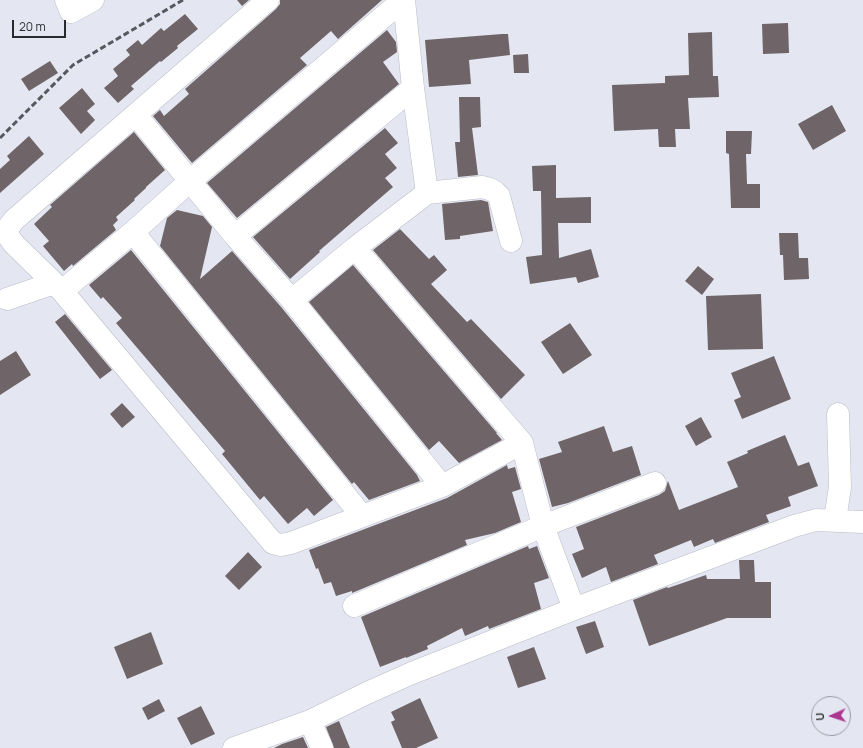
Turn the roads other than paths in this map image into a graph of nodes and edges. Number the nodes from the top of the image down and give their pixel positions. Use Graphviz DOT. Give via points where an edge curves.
graph roads {
  1 [pos="93,0"];
  2 [pos="268,0"];
  3 [pos="403,0"];
  4 [pos="68,6"];
  5 [pos="413,88"];
  6 [pos="136,115"];
  7 [pos="190,181"];
  8 [pos="427,193"];
  9 [pos="133,232"];
  10 [pos="235,236"];
  11 [pos="511,241"];
  12 [pos="355,248"];
  13 [pos="59,288"];
  14 [pos="6,299"];
  15 [pos="292,300"];
  16 [pos="838,414"];
  17 [pos="522,443"];
  18 [pos="655,484"];
  19 [pos="442,486"];
  20 [pos="362,516"];
  21 [pos="835,520"];
  22 [pos="863,522"];
  23 [pos="543,526"];
  24 [pos="354,606"];
  25 [pos="574,609"];
  26 [pos="310,721"];
  27 [pos="234,748"];
  28 [pos="322,748"];
  1 -- 4 [label="street"];
  2 -- 6 [label="street"];
  3 -- 5 [label="street"];
  3 -- 7 [label="street"];
  5 -- 8 [label="street"];
  5 -- 10 [label="street"];
  6 -- 7 [label="street"];
  6 -- 13 [label="street" via="14,220 8,228 13,243"];
  7 -- 9 [label="street"];
  7 -- 10 [label="street"];
  8 -- 11 [label="street" via="490,189 499,196"];
  8 -- 12 [label="street"];
  9 -- 13 [label="street"];
  9 -- 20 [label="street"];
  10 -- 15 [label="street"];
  12 -- 15 [label="street"];
  12 -- 17 [label="street"];
  13 -- 14 [label="street" via="52,284"];
  13 -- 20 [label="street" via="272,543 291,544"];
  15 -- 19 [label="street"];
  16 -- 21 [label="street" via="840,487"];
  17 -- 19 [label="street"];
  17 -- 23 [label="street"];
  18 -- 23 [label="street"];
  19 -- 20 [label="street"];
  21 -- 22 [label="street"];
  21 -- 25 [label="street" via="816,520 794,526"];
  23 -- 24 [label="street"];
  23 -- 25 [label="street"];
  25 -- 26 [label="street" via="367,692"];
  26 -- 27 [label="street"];
  26 -- 28 [label="street"];
}
